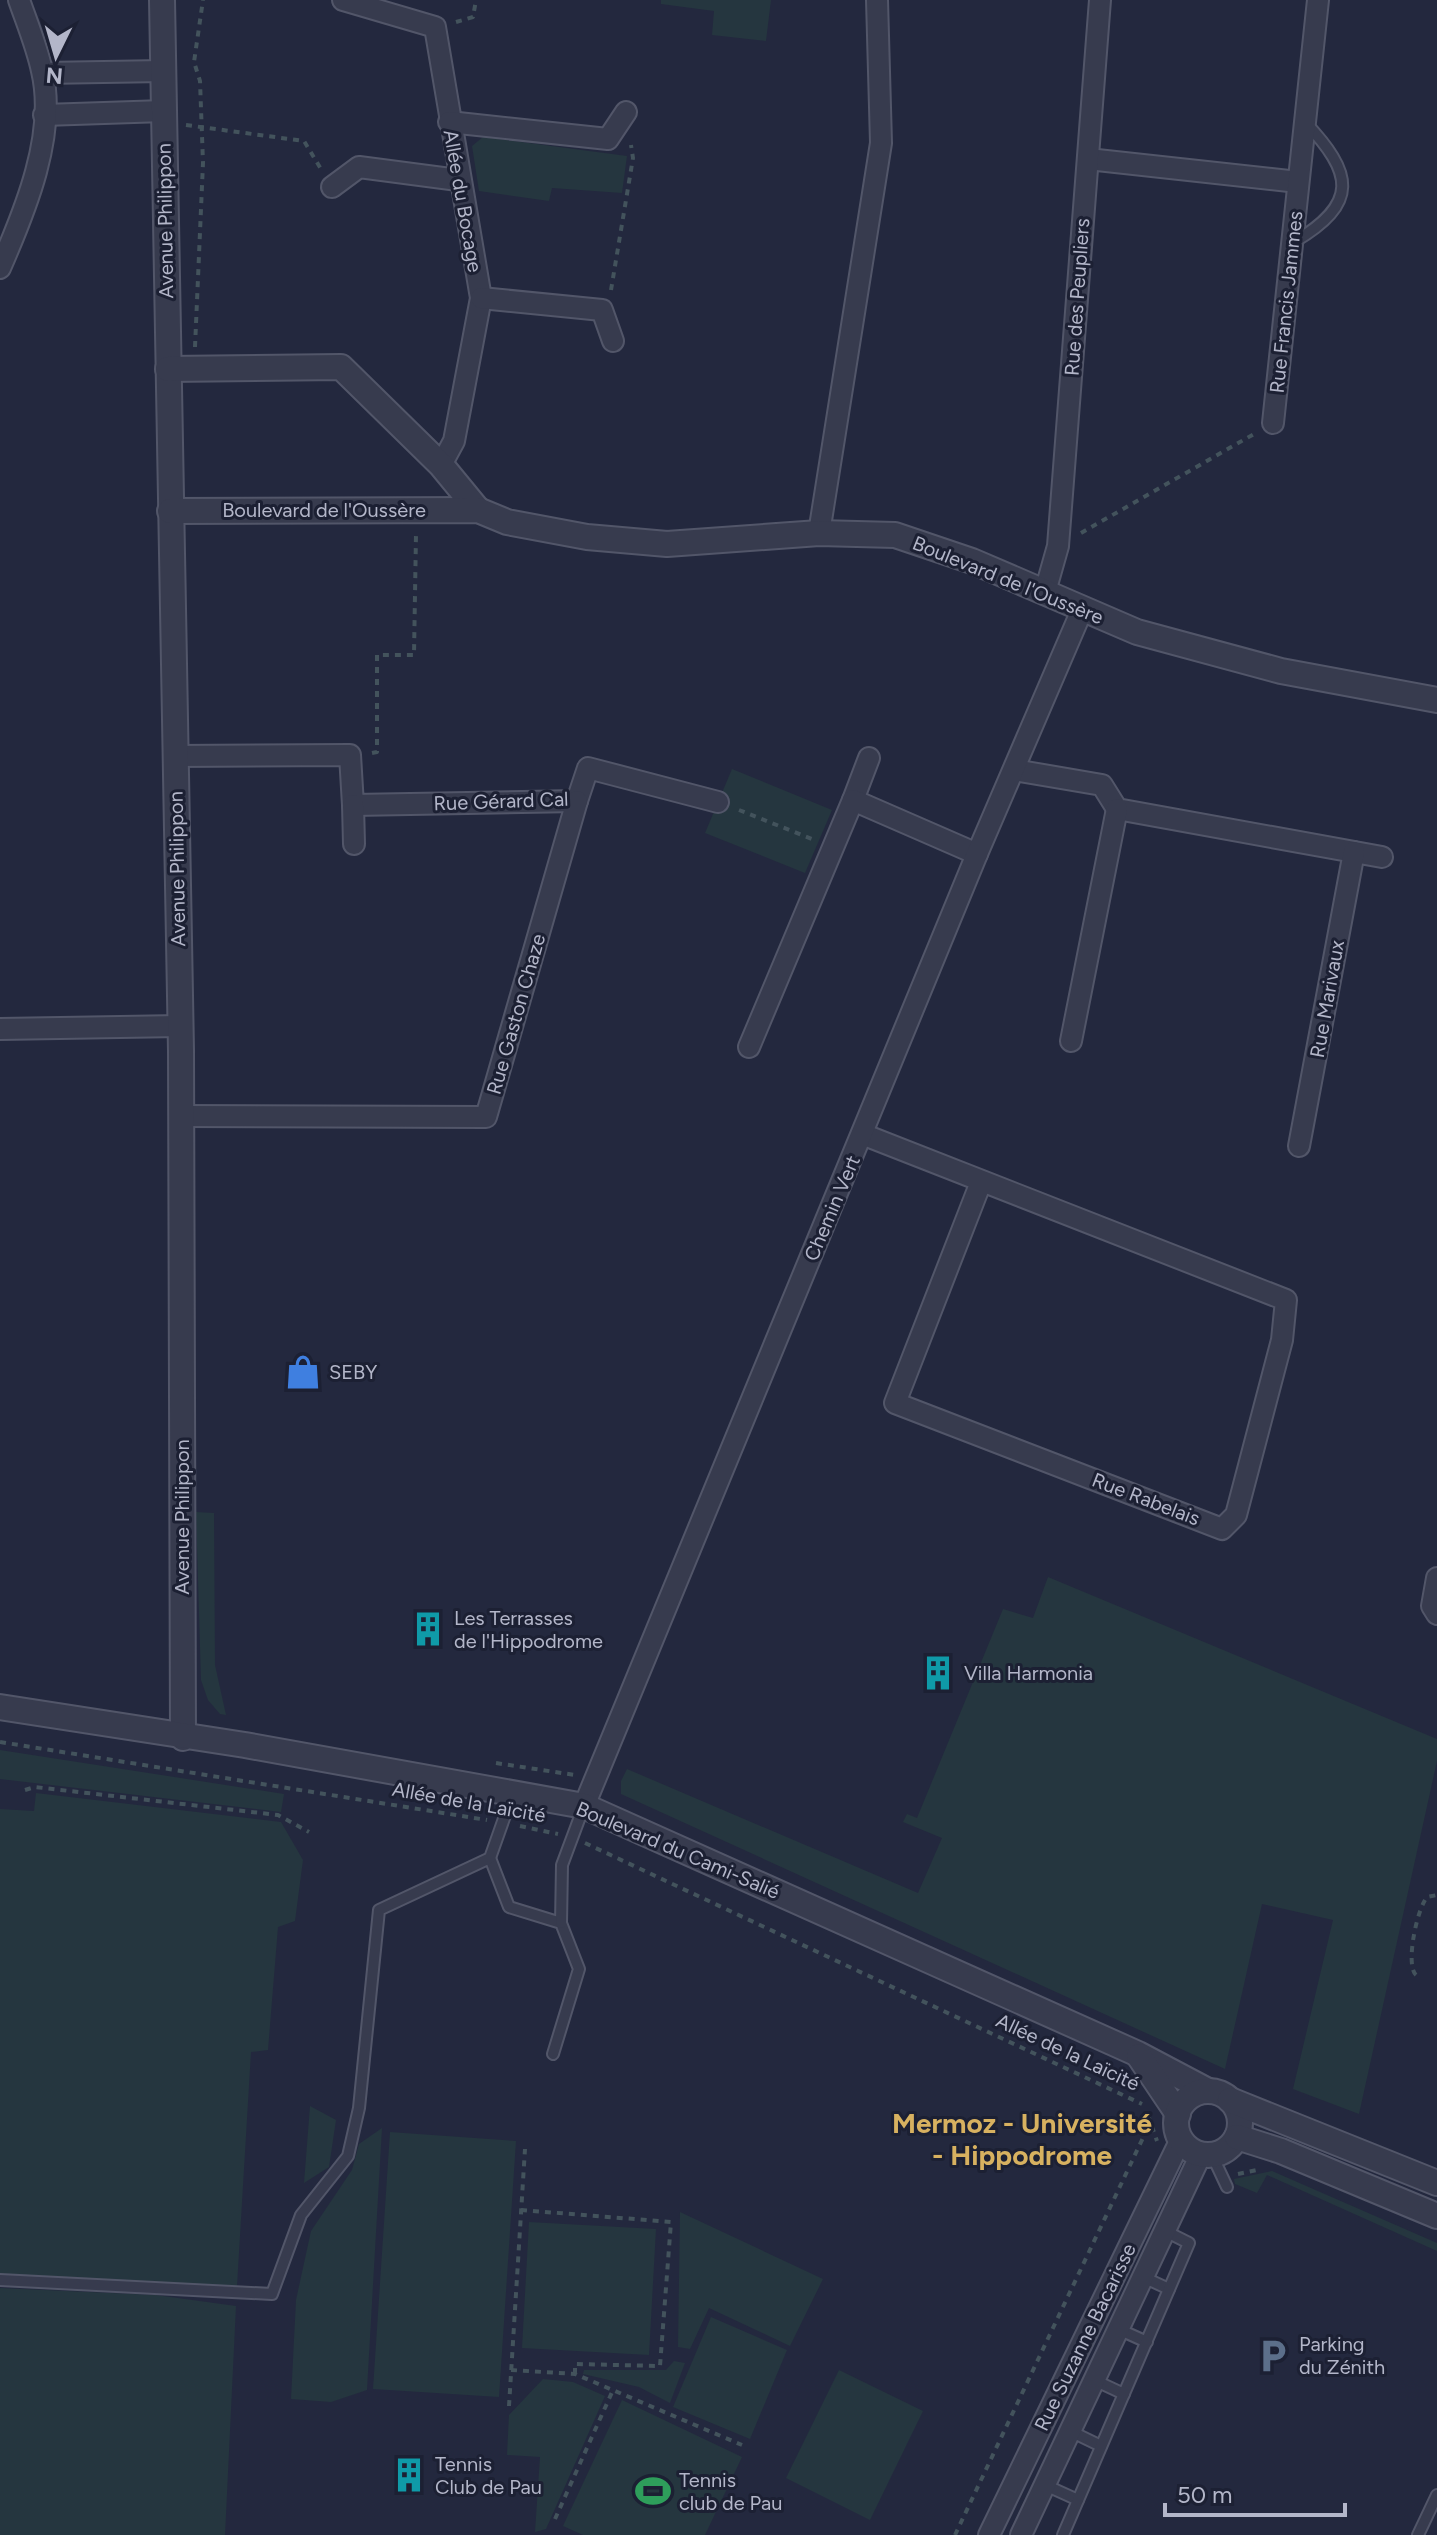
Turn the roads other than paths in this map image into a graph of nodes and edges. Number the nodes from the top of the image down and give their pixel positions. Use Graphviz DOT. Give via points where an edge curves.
graph roads {
  1 [pos="19,0"];
  2 [pos="162,0"];
  3 [pos="343,0"];
  4 [pos="877,0"];
  5 [pos="1100,0"];
  6 [pos="1318,0"];
  7 [pos="164,71"];
  8 [pos="43,73"];
  9 [pos="626,112"];
  10 [pos="44,115"];
  11 [pos="164,116"];
  12 [pos="449,122"];
  13 [pos="1305,122"];
  14 [pos="1088,159"];
  15 [pos="458,180"];
  16 [pos="1298,182"];
  17 [pos="332,187"];
  18 [pos="1292,243"];
  19 [pos="0,268"];
  20 [pos="481,298"];
  21 [pos="613,341"];
  22 [pos="168,369"];
  23 [pos="1273,423"];
  24 [pos="441,465"];
  25 [pos="478,510"];
  26 [pos="170,511"];
  27 [pos="819,533"];
  28 [pos="1045,592"];
  29 [pos="1082,610"];
  30 [pos="1437,700"];
  31 [pos="174,756"];
  32 [pos="869,758"];
  33 [pos="1014,770"];
  34 [pos="853,800"];
  35 [pos="577,801"];
  36 [pos="718,802"];
  37 [pos="353,805"];
  38 [pos="1117,809"];
  39 [pos="354,844"];
  40 [pos="1354,852"];
  41 [pos="977,854"];
  42 [pos="1382,857"];
  43 [pos="180,1026"];
  44 [pos="0,1029"];
  45 [pos="1071,1041"];
  46 [pos="749,1047"];
  47 [pos="180,1116"];
  48 [pos="862,1134"];
  49 [pos="1299,1146"];
  50 [pos="981,1182"];
  51 [pos="1437,1578"];
  52 [pos="1437,1614"];
  53 [pos="0,1707"];
  54 [pos="183,1738"];
  55 [pos="513,1791"];
  56 [pos="584,1806"];
  57 [pos="490,1858"];
  58 [pos="561,1923"];
  59 [pos="553,2054"];
  60 [pos="1138,2054"];
  61 [pos="1219,2096"];
  62 [pos="1178,2114"];
  63 [pos="1237,2137"];
  64 [pos="1181,2139"];
  65 [pos="1206,2155"];
  66 [pos="1437,2183"];
  67 [pos="1227,2187"];
  68 [pos="1437,2216"];
  69 [pos="1165,2231"];
  70 [pos="1143,2277"];
  71 [pos="0,2280"];
  72 [pos="1169,2289"];
  73 [pos="1118,2329"];
  74 [pos="1147,2342"];
  75 [pos="1094,2380"];
  76 [pos="1124,2394"];
  77 [pos="1070,2431"];
  78 [pos="1101,2446"];
  79 [pos="1045,2485"];
  80 [pos="1437,2495"];
  81 [pos="1078,2500"];
  82 [pos="989,2535"];
  83 [pos="1021,2535"];
  84 [pos="1063,2535"];
  85 [pos="1418,2535"];
  1 -- 8 [label="street"];
  2 -- 7 [label="street, Avenue Philippon"];
  3 -- 12 [label="street, Allée du Bocage" via="435,27"];
  4 -- 27 [label="street" via="881,143"];
  5 -- 14 [label="street, Rue des Peupliers"];
  6 -- 13 [label="street, Rue Francis Jammes"];
  7 -- 8 [label="street"];
  7 -- 11 [label="street, Avenue Philippon"];
  8 -- 10 [label="street"];
  9 -- 12 [label="street" via="608,139"];
  10 -- 11 [label="street"];
  10 -- 19 [label="street" via="32,193"];
  11 -- 22 [label="street, Avenue Philippon"];
  12 -- 15 [label="street, Allée du Bocage"];
  13 -- 16 [label="street, Rue Francis Jammes"];
  13 -- 18 [label="lane" via="1334,152 1340,165 1340,197 1333,213"];
  14 -- 16 [label="street, Rue Francis Jammes"];
  14 -- 28 [label="street, Rue des Peupliers" via="1058,546"];
  15 -- 17 [label="street" via="359,167"];
  15 -- 20 [label="street, Allée du Bocage"];
  16 -- 18 [label="street, Rue Francis Jammes"];
  18 -- 23 [label="street, Rue Francis Jammes"];
  20 -- 21 [label="street" via="602,310"];
  20 -- 24 [label="street, Allée du Bocage" via="454,441"];
  22 -- 24 [label="street" via="341,367"];
  22 -- 26 [label="street, Avenue Philippon"];
  24 -- 25 [label="street"];
  25 -- 26 [label="street, Boulevard de l'Oussère"];
  25 -- 27 [label="street, Boulevard de l'Oussère" via="507,522 587,537 667,544"];
  26 -- 31 [label="street, Avenue Philippon"];
  27 -- 28 [label="street, Boulevard de l'Oussère" via="895,535"];
  28 -- 29 [label="street, Boulevard de l'Oussère"];
  29 -- 30 [label="street, Boulevard de l'Oussère" via="1137,632 1250,663"];
  29 -- 33 [label="street, Chemin Vert"];
  31 -- 37 [label="street" via="350,755"];
  31 -- 43 [label="street, Avenue Philippon"];
  32 -- 34 [label="street"];
  33 -- 38 [label="street" via="1102,785"];
  33 -- 41 [label="street, Chemin Vert"];
  34 -- 41 [label="street"];
  34 -- 46 [label="street"];
  35 -- 36 [label="street, Rue Gérard Cal" via="588,768"];
  35 -- 37 [label="street, Rue Gérard Cal"];
  35 -- 47 [label="street, Rue Gaston Chaze" via="486,1117"];
  37 -- 39 [label="street"];
  38 -- 40 [label="street"];
  38 -- 45 [label="street"];
  40 -- 42 [label="street"];
  40 -- 49 [label="street, Rue Marivaux"];
  41 -- 48 [label="street, Chemin Vert"];
  43 -- 44 [label="street"];
  43 -- 47 [label="street, Avenue Philippon"];
  47 -- 54 [label="street, Avenue Philippon"];
  48 -- 50 [label="street, Rue Rabelais"];
  48 -- 56 [label="street, Chemin Vert"];
  50 -- 50 [label="street, Rue Rabelais" via="1286,1300 1282,1340 1236,1515 1222,1529 895,1403"];
  51 -- 52 [label="street" via="1432,1606"];
  53 -- 54 [label="street, Boulevard du Cami-Salié"];
  54 -- 55 [label="street, Boulevard du Cami-Salié"];
  55 -- 56 [label="street, Boulevard du Cami-Salié"];
  55 -- 57 [label="lane"];
  56 -- 58 [label="lane" via="562,1865"];
  56 -- 60 [label="street, Boulevard du Cami-Salié"];
  57 -- 58 [label="lane" via="509,1907"];
  57 -- 71 [label="lane" via="379,1910 359,2108 348,2156 301,2215 272,2294"];
  58 -- 59 [label="lane" via="579,1969"];
  60 -- 61 [label="street, Boulevard du Cami-Salié"];
  60 -- 62 [label="street"];
  61 -- 62 [label="street" via="1189,2098"];
  61 -- 63 [label="street" via="1240,2118"];
  61 -- 66 [label="street, Boulevard du Cami-Salié"];
  62 -- 64 [label="street"];
  63 -- 65 [label="street" via="1222,2152"];
  63 -- 68 [label="street"];
  64 -- 65 [label="street"];
  64 -- 82 [label="street, Rue Suzanne Bacarisse"];
  65 -- 67 [label="lane"];
  65 -- 69 [label="street, Rue Suzanne Bacarisse"];
  69 -- 70 [label="street, Rue Suzanne Bacarisse"];
  69 -- 72 [label="lane" via="1189,2243"];
  70 -- 72 [label="lane"];
  70 -- 73 [label="street, Rue Suzanne Bacarisse"];
  72 -- 74 [label="lane"];
  73 -- 74 [label="lane"];
  73 -- 75 [label="street, Rue Suzanne Bacarisse"];
  74 -- 76 [label="lane"];
  75 -- 76 [label="lane"];
  75 -- 77 [label="street, Rue Suzanne Bacarisse"];
  76 -- 78 [label="lane"];
  77 -- 78 [label="lane"];
  77 -- 79 [label="street, Rue Suzanne Bacarisse"];
  78 -- 81 [label="lane"];
  79 -- 81 [label="lane"];
  79 -- 83 [label="street, Rue Suzanne Bacarisse"];
  80 -- 85 [label="lane"];
  81 -- 84 [label="lane"];
}
